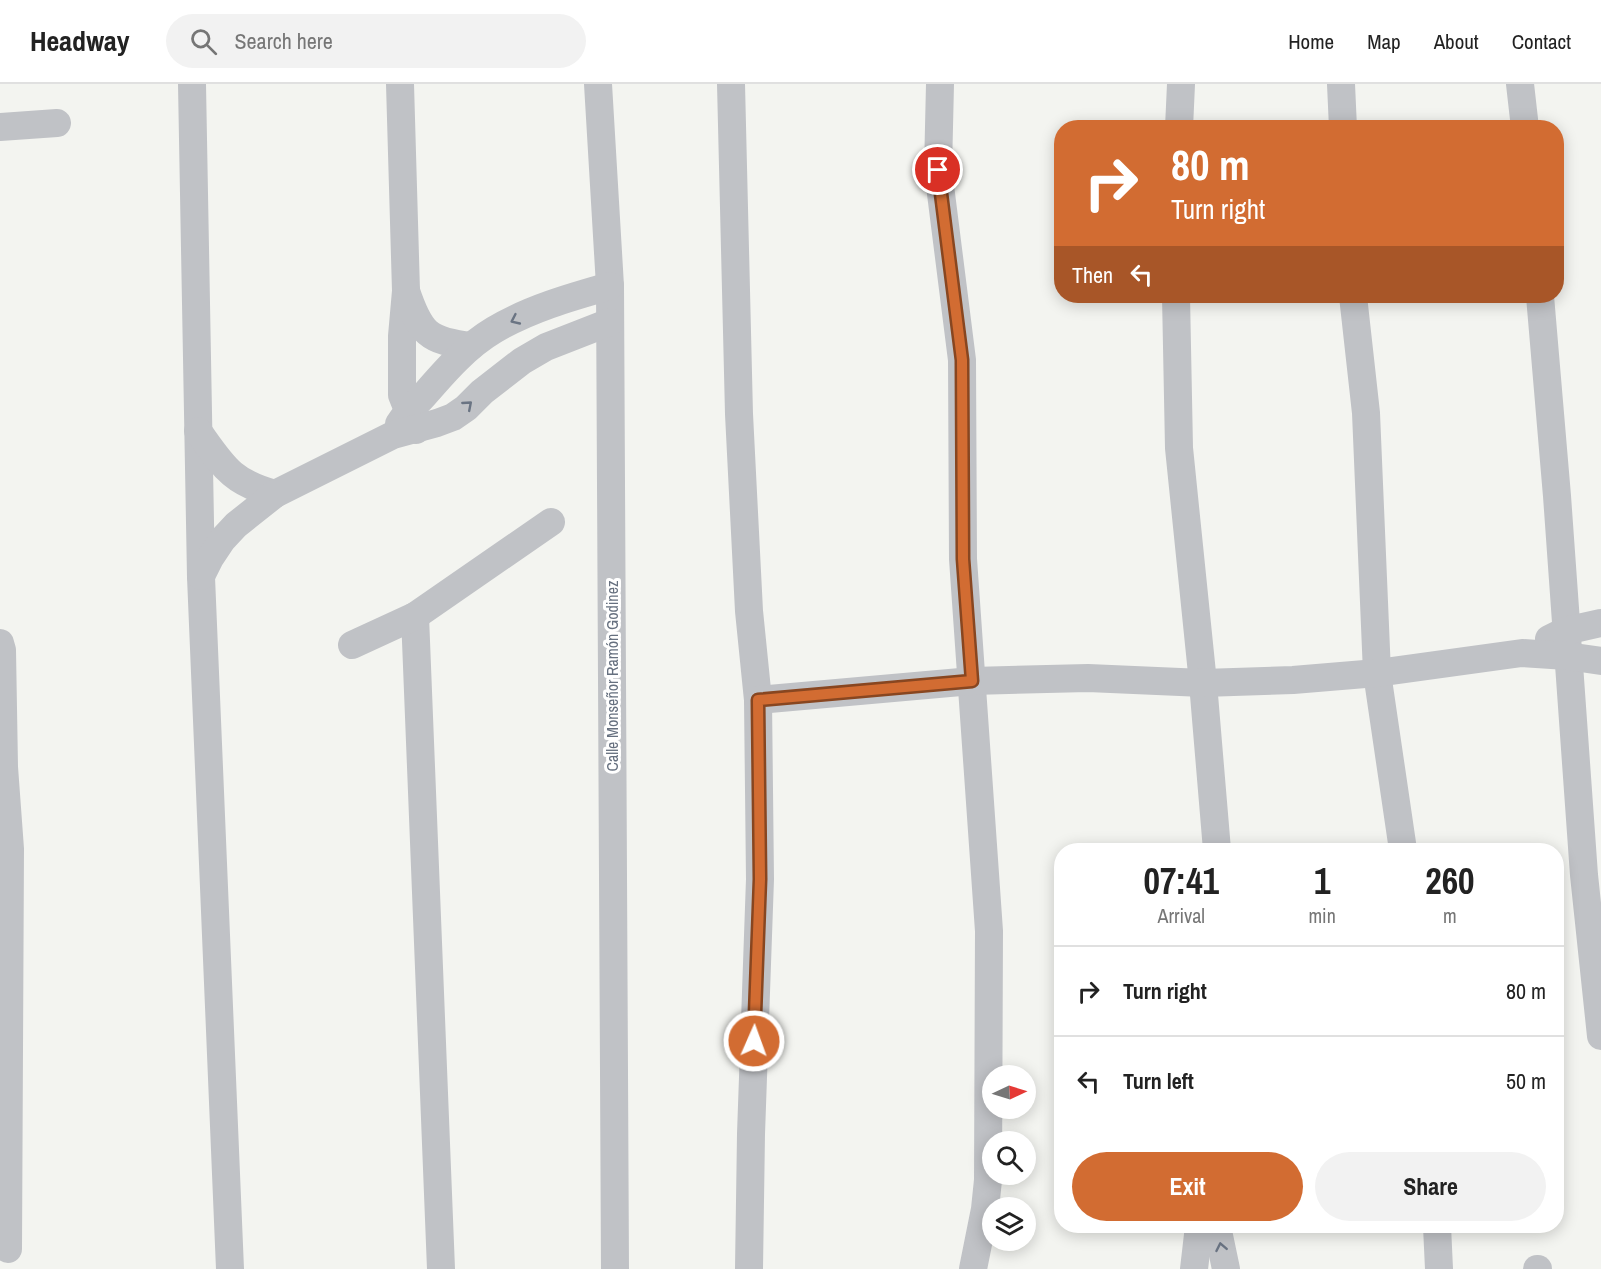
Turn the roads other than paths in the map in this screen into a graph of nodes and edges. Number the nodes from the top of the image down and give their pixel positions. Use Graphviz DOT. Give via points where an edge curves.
graph roads {
  1 [pos="192,84"];
  2 [pos="400,84"];
  3 [pos="598,84"];
  4 [pos="731,84"];
  5 [pos="940,84"];
  6 [pos="1181,84"];
  7 [pos="1341,84"];
  8 [pos="1520,84"];
  9 [pos="1179,120"];
  10 [pos="1343,120"];
  11 [pos="1524,120"];
  12 [pos="57,123"];
  13 [pos="0,127"];
  14 [pos="610,286"];
  15 [pos="406,291"];
  16 [pos="1176,303"];
  17 [pos="1354,303"];
  18 [pos="1541,303"];
  19 [pos="549,305"];
  20 [pos="610,322"];
  21 [pos="562,340"];
  22 [pos="471,346"];
  23 [pos="405,425"];
  24 [pos="198,431"];
  25 [pos="275,494"];
  26 [pos="551,522"];
  27 [pos="201,577"];
  28 [pos="415,616"];
  29 [pos="1601,623"];
  30 [pos="0,643"];
  31 [pos="1566,643"];
  32 [pos="352,645"];
  33 [pos="1601,662"];
  34 [pos="1377,673"];
  35 [pos="972,681"];
  36 [pos="1203,683"];
  37 [pos="758,700"];
  38 [pos="2,770"];
  39 [pos="1216,843"];
  40 [pos="1402,843"];
  41 [pos="4,877"];
  42 [pos="1601,1036"];
  43 [pos="1198,1233"];
  44 [pos="1218,1233"];
  45 [pos="1437,1233"];
  46 [pos="8,1249"];
  47 [pos="230,1269"];
  48 [pos="441,1269"];
  49 [pos="615,1269"];
  50 [pos="749,1269"];
  51 [pos="973,1269"];
  52 [pos="1194,1269"];
  53 [pos="1226,1269"];
  54 [pos="1439,1269"];
  1 -- 24 [label="street"];
  2 -- 15 [label="street"];
  3 -- 14 [label="street, Calle Monseñor Ramón Godinez"];
  4 -- 37 [label="street" via="748,611"];
  5 -- 35 [label="street" via="938,170 962,360 963,559"];
  6 -- 9 [label="street"];
  7 -- 10 [label="street"];
  8 -- 11 [label="street"];
  12 -- 13 [label="street"];
  14 -- 19 [label="street"];
  14 -- 20 [label="street, Calle Monseñor Ramón Godinez"];
  15 -- 22 [label="street" via="415,315 431,336 450,344"];
  15 -- 23 [label="street" via="402,336"];
  16 -- 36 [label="street" via="1179,448"];
  17 -- 34 [label="street" via="1366,413"];
  18 -- 31 [label="street"];
  19 -- 21 [label="street"];
  19 -- 22 [label="street, one-way" via="493,330"];
  20 -- 21 [label="street"];
  20 -- 49 [label="street, Calle Monseñor Ramón Godinez"];
  23 -- 21 [label="street, one-way" via="453,417 522,361"];
  22 -- 23 [label="street" via="424,395"];
  23 -- 25 [label="street"];
  24 -- 25 [label="street" via="236,478"];
  24 -- 27 [label="street"];
  25 -- 27 [label="street" via="222,540"];
  26 -- 28 [label="street"];
  27 -- 47 [label="street"];
  28 -- 32 [label="street"];
  28 -- 48 [label="street"];
  29 -- 31 [label="street"];
  30 -- 38 [label="street"];
  31 -- 33 [label="street"];
  31 -- 34 [label="street"];
  31 -- 42 [label="street"];
  34 -- 36 [label="street"];
  34 -- 40 [label="street"];
  35 -- 36 [label="street" via="1088,678"];
  35 -- 37 [label="street"];
  35 -- 51 [label="street" via="989,931 988,1171"];
  36 -- 39 [label="street"];
  37 -- 50 [label="street" via="760,879"];
  38 -- 41 [label="street" via="10,849"];
  41 -- 46 [label="street"];
  43 -- 52 [label="street"];
  53 -- 44 [label="street, one-way"];
  45 -- 54 [label="street"];
}
